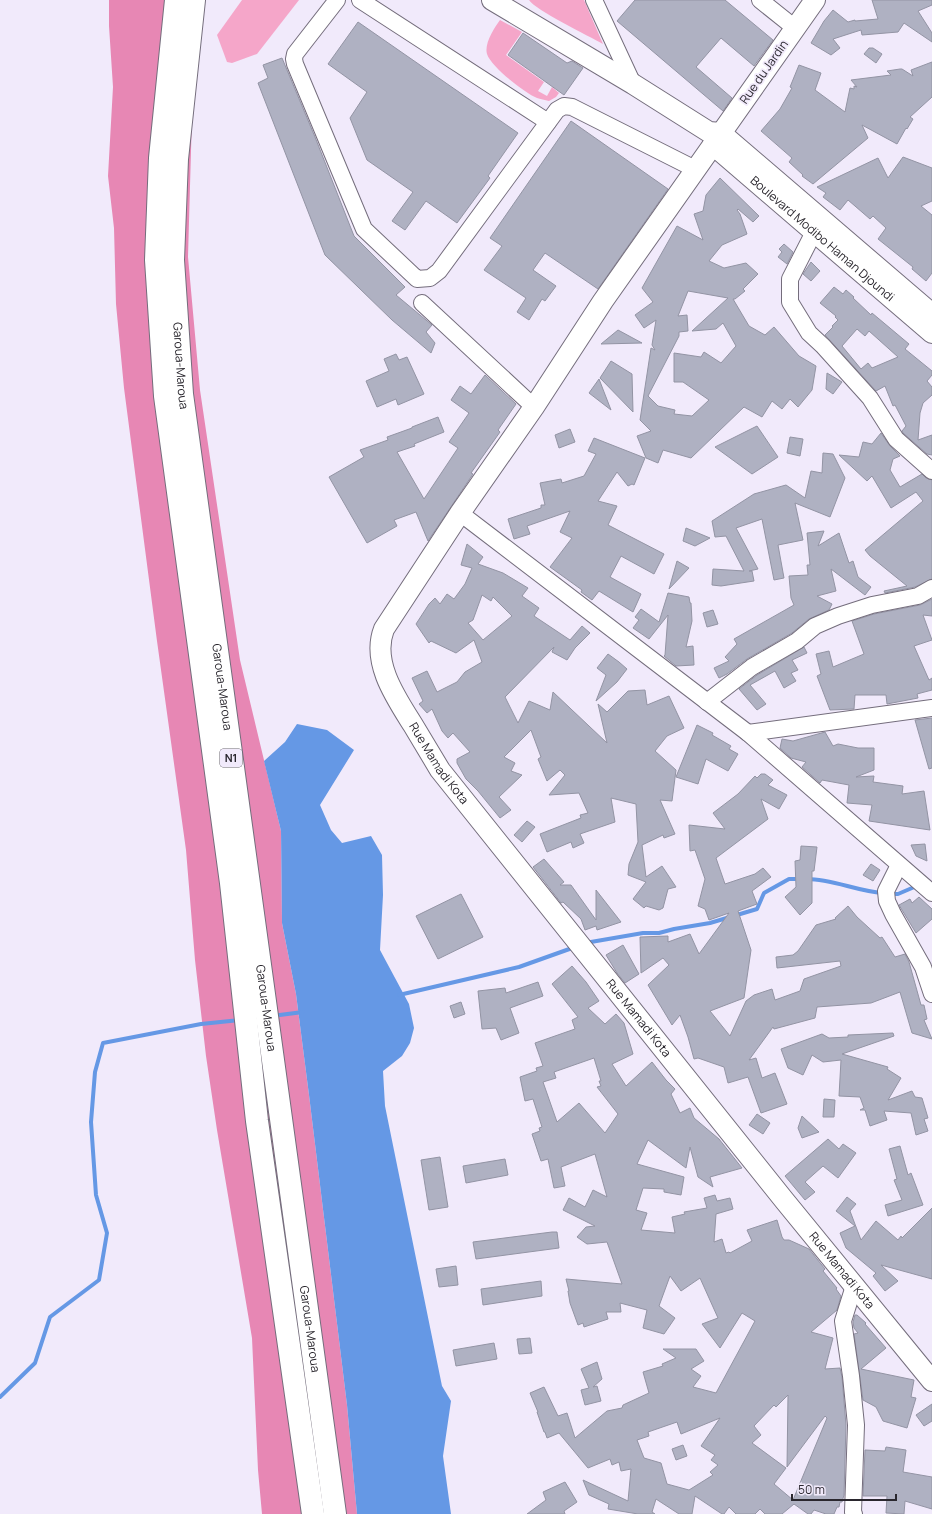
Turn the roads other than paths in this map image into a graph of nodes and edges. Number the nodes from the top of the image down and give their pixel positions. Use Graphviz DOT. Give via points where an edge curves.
graph roads {
  1 [pos="176,0"];
  2 [pos="194,0"];
  3 [pos="337,0"];
  4 [pos="360,0"];
  5 [pos="594,0"];
  6 [pos="760,0"];
  7 [pos="814,0"];
  8 [pos="499,2"];
  9 [pos="795,28"];
  10 [pos="633,84"];
  11 [pos="548,122"];
  12 [pos="714,137"];
  13 [pos="695,169"];
  14 [pos="814,232"];
  15 [pos="422,303"];
  16 [pos="932,314"];
  17 [pos="932,333"];
  18 [pos="534,407"];
  19 [pos="932,471"];
  20 [pos="460,513"];
  21 [pos="932,588"];
  22 [pos="381,638"];
  23 [pos="708,702"];
  24 [pos="932,708"];
  25 [pos="748,733"];
  26 [pos="899,865"];
  27 [pos="932,893"];
  28 [pos="932,994"];
  29 [pos="854,1286"];
  30 [pos="932,1381"];
  31 [pos="313,1514"];
  32 [pos="335,1514"];
  33 [pos="854,1514"];
  1 -- 31 [label="highway, Garoua-Maroua / N1" via="160,158 156,260 165,396 231,883 257,1121"];
  2 -- 32 [label="highway, Garoua-Maroua / N1" via="177,159 173,260 182,394"];
  3 -- 11 [label="street" via="295,54 295,64 364,229 417,279 430,278 439,271"];
  4 -- 11 [label="street"];
  5 -- 10 [label="street"];
  6 -- 9 [label="street"];
  7 -- 9 [label="main road, Rue du Jardin"];
  8 -- 10 [label="main road"];
  9 -- 12 [label="main road, Rue du Jardin"];
  10 -- 12 [label="main road"];
  11 -- 13 [label="street" via="557,110 564,106 572,107"];
  12 -- 13 [label="main road, Rue du Jardin"];
  12 -- 14 [label="main road, Boulevard Modibo Haman Djoundi"];
  12 -- 16 [label="main road, Boulevard Modibo Haman Djoundi"];
  13 -- 18 [label="main road, Rue du Jardin"];
  14 -- 17 [label="main road, Boulevard Modibo Haman Djoundi"];
  14 -- 19 [label="street" via="790,279 790,302 809,333 870,398 896,439"];
  15 -- 18 [label="street"];
  18 -- 20 [label="main road, Rue du Jardin"];
  20 -- 22 [label="main road, Rue du Jardin" via="384,629"];
  20 -- 23 [label="street"];
  21 -- 23 [label="street" via="918,596 872,605 815,626 797,641 752,667"];
  22 -- 29 [label="main road, Rue Mamadi Kota" via="380,654 395,696 440,770"];
  23 -- 25 [label="street"];
  24 -- 25 [label="street"];
  25 -- 26 [label="street"];
  26 -- 27 [label="street"];
  26 -- 28 [label="street" via="886,891 887,901 923,967"];
  29 -- 30 [label="main road, Rue Mamadi Kota"];
  29 -- 33 [label="street" via="843,1321 856,1425"];
}
